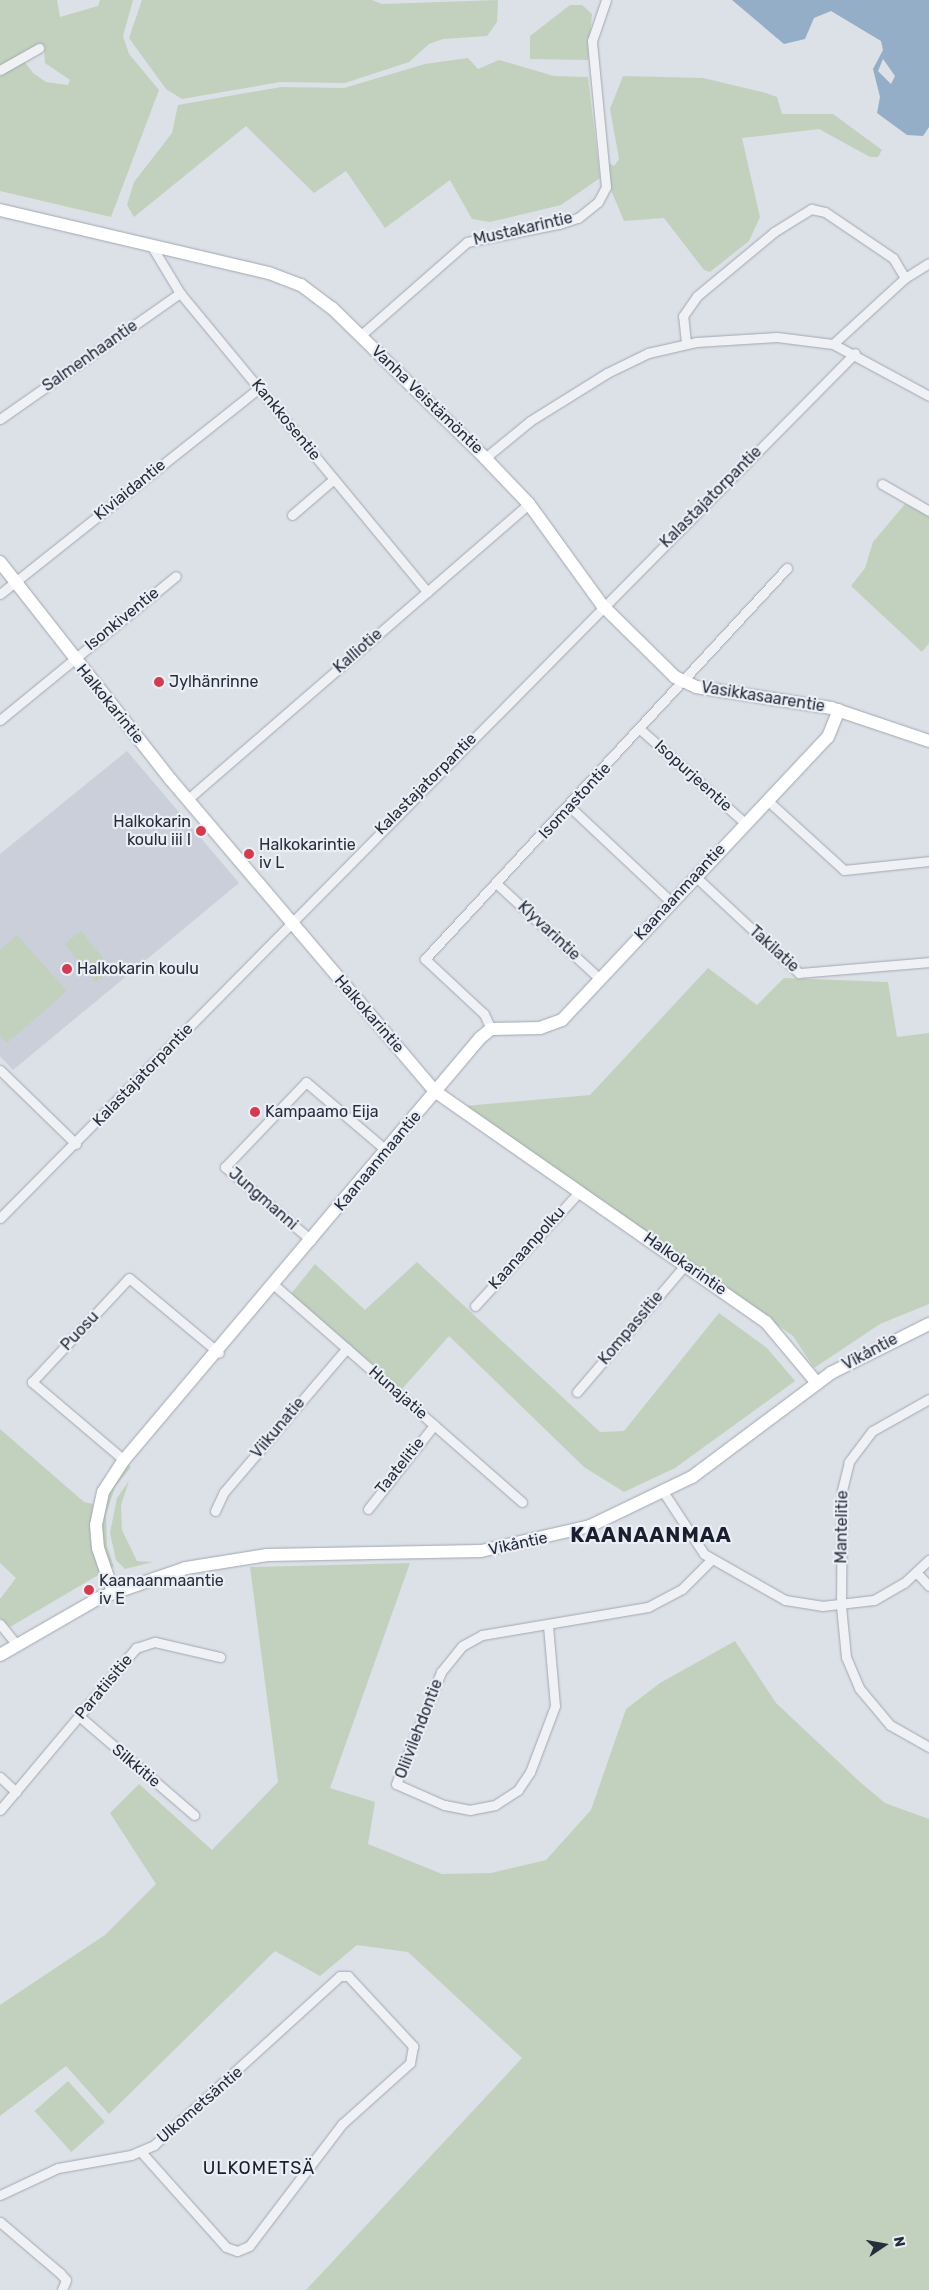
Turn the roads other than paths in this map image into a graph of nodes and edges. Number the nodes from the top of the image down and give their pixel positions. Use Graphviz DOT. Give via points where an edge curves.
graph roads {
  1 [pos="606,0"];
  2 [pos="39,48"];
  3 [pos="0,70"];
  4 [pos="0,210"];
  5 [pos="151,245"];
  6 [pos="929,263"];
  7 [pos="905,278"];
  8 [pos="180,293"];
  9 [pos="360,336"];
  10 [pos="686,343"];
  11 [pos="833,344"];
  12 [pos="854,353"];
  13 [pos="260,387"];
  14 [pos="929,396"];
  15 [pos="0,419"];
  16 [pos="485,458"];
  17 [pos="334,479"];
  18 [pos="882,484"];
  19 [pos="529,504"];
  20 [pos="929,511"];
  21 [pos="292,515"];
  22 [pos="0,562"];
  23 [pos="787,568"];
  24 [pos="176,576"];
  25 [pos="15,582"];
  26 [pos="427,592"];
  27 [pos="0,594"];
  28 [pos="602,605"];
  29 [pos="73,658"];
  30 [pos="684,681"];
  31 [pos="839,710"];
  32 [pos="0,720"];
  33 [pos="641,730"];
  34 [pos="929,741"];
  35 [pos="188,798"];
  36 [pos="767,800"];
  37 [pos="570,807"];
  38 [pos="744,822"];
  39 [pos="929,861"];
  40 [pos="696,876"];
  41 [pos="497,884"];
  42 [pos="670,902"];
  43 [pos="290,921"];
  44 [pos="929,962"];
  45 [pos="600,979"];
  46 [pos="491,1029"];
  47 [pos="0,1070"];
  48 [pos="436,1092"];
  49 [pos="76,1144"];
  50 [pos="387,1151"];
  51 [pos="580,1191"];
  52 [pos="0,1218"];
  53 [pos="311,1240"];
  54 [pos="686,1264"];
  55 [pos="273,1284"];
  56 [pos="475,1306"];
  57 [pos="929,1324"];
  58 [pos="346,1348"];
  59 [pos="219,1353"];
  60 [pos="817,1383"];
  61 [pos="577,1392"];
  62 [pos="929,1399"];
  63 [pos="434,1425"];
  64 [pos="124,1460"];
  65 [pos="664,1493"];
  66 [pos="522,1502"];
  67 [pos="368,1509"];
  68 [pos="215,1511"];
  69 [pos="712,1560"];
  70 [pos="929,1560"];
  71 [pos="916,1572"];
  72 [pos="929,1586"];
  73 [pos="113,1592"];
  74 [pos="841,1606"];
  75 [pos="0,1624"];
  76 [pos="548,1626"];
  77 [pos="17,1645"];
  78 [pos="0,1655"];
  79 [pos="220,1657"];
  80 [pos="79,1716"];
  81 [pos="929,1746"];
  82 [pos="0,1777"];
  83 [pos="16,1792"];
  84 [pos="0,1810"];
  85 [pos="194,1815"];
  86 [pos="141,2152"];
  87 [pos="0,2195"];
  88 [pos="0,2222"];
  89 [pos="62,2290"];
  1 -- 9 [label="street, Mustakarintie" via="592,41 606,187 598,202 578,218 559,224 466,242"];
  2 -- 3 [label="street"];
  4 -- 5 [label="street, Vanha Veistämöntie"];
  5 -- 8 [label="street, Kankkosentie"];
  5 -- 9 [label="street, Vanha Veistämöntie" via="269,273 301,285"];
  6 -- 7 [label="street"];
  7 -- 10 [label="street" via="887,253 825,212 811,209 774,232 697,296 683,316"];
  7 -- 11 [label="street"];
  8 -- 13 [label="street, Kankkosentie"];
  8 -- 15 [label="street, Salmenhaantie"];
  9 -- 16 [label="street, Vanha Veistämöntie"];
  10 -- 11 [label="street, Vanha Veistämöntie" via="740,337"];
  10 -- 16 [label="street, Vanha Veistämöntie" via="648,353 587,384"];
  11 -- 12 [label="street, Vanha Veistämöntie"];
  12 -- 14 [label="street, Vanha Veistämöntie"];
  12 -- 28 [label="street, Kalastajatorpantie"];
  13 -- 17 [label="street, Kankkosentie"];
  13 -- 25 [label="street, Kiviaidantie"];
  16 -- 19 [label="street, Vasikkasaarentie"];
  17 -- 21 [label="street"];
  17 -- 26 [label="street, Kankkosentie"];
  18 -- 20 [label="street"];
  19 -- 26 [label="street, Kalliotie"];
  19 -- 28 [label="street, Vasikkasaarentie"];
  22 -- 25 [label="street, Halkokarintie"];
  23 -- 30 [label="street, Isomastontie"];
  24 -- 29 [label="street, Isonkiventie"];
  25 -- 27 [label="street, Kiviaidantie"];
  25 -- 29 [label="street, Halkokarintie"];
  26 -- 35 [label="street, Kalliotie"];
  28 -- 30 [label="street, Vasikkasaarentie"];
  28 -- 43 [label="street, Kalastajatorpantie"];
  29 -- 32 [label="street, Isonkiventie"];
  29 -- 35 [label="street, Halkokarintie"];
  30 -- 31 [label="street, Vasikkasaarentie"];
  30 -- 33 [label="street, Isomastontie"];
  31 -- 34 [label="street, Vasikkasaarentie"];
  31 -- 36 [label="street, Kaanaanmaantie" via="828,737"];
  33 -- 37 [label="street, Isomastontie"];
  33 -- 38 [label="street, Isopurjeentie"];
  35 -- 43 [label="street, Halkokarintie"];
  36 -- 38 [label="street, Kaanaanmaantie"];
  36 -- 39 [label="street" via="844,870"];
  37 -- 41 [label="street, Isomastontie"];
  37 -- 42 [label="street"];
  38 -- 40 [label="street, Kaanaanmaantie"];
  40 -- 42 [label="street, Kaanaanmaantie"];
  40 -- 44 [label="street, Takilatie" via="798,973"];
  41 -- 45 [label="street, Klyvarintie"];
  41 -- 46 [label="street, Isomastontie" via="425,960 484,1014"];
  42 -- 45 [label="street, Kaanaanmaantie"];
  43 -- 48 [label="street, Halkokarintie"];
  43 -- 49 [label="street, Kalastajatorpantie"];
  45 -- 46 [label="street, Kaanaanmaantie" via="553,1025"];
  46 -- 48 [label="street, Kaanaanmaantie"];
  47 -- 49 [label="street"];
  48 -- 50 [label="street, Kaanaanmaantie"];
  48 -- 51 [label="street, Halkokarintie"];
  49 -- 52 [label="street, Kalastajatorpantie"];
  50 -- 53 [label="street, Kaanaanmaantie"];
  50 -- 53 [label="street, Jungmanni" via="306,1082 225,1168"];
  51 -- 54 [label="street, Halkokarintie"];
  51 -- 56 [label="street, Kaanaanpolku"];
  53 -- 55 [label="street, Kaanaanmaantie"];
  54 -- 60 [label="street, Halkokarintie" via="778,1332"];
  54 -- 61 [label="street, Kompassitie"];
  55 -- 58 [label="street, Hunajatie"];
  55 -- 59 [label="street, Kaanaanmaantie"];
  57 -- 60 [label="street, Vikåntie" via="884,1343"];
  58 -- 63 [label="street, Hunajatie"];
  58 -- 68 [label="street, Viikunatie" via="224,1492"];
  59 -- 64 [label="street, Kaanaanmaantie"];
  59 -- 64 [label="street, Puosu" via="129,1278 32,1382"];
  60 -- 65 [label="street, Vikåntie" via="718,1460"];
  62 -- 74 [label="street, Mantelitie" via="872,1431 850,1462 842,1491"];
  63 -- 66 [label="street, Hunajatie"];
  63 -- 67 [label="street, Taatelitie"];
  64 -- 73 [label="street, Kaanaanmaantie" via="103,1492 96,1525 98,1548"];
  65 -- 69 [label="street" via="698,1546"];
  65 -- 73 [label="street, Vikåntie" via="590,1526 481,1551 258,1556 186,1568"];
  69 -- 74 [label="street" via="785,1600"];
  69 -- 76 [label="street, Oliivilehdontie" via="682,1589 648,1608"];
  70 -- 71 [label="street"];
  71 -- 72 [label="street"];
  71 -- 74 [label="street" via="874,1600"];
  73 -- 77 [label="street"];
  74 -- 81 [label="street, Mantelitie" via="846,1657 860,1688 890,1725"];
  75 -- 77 [label="street"];
  76 -- 76 [label="street, Oliivilehdontie" via="482,1636 451,1656 396,1784 444,1805 470,1810 495,1804 518,1790 530,1772 555,1706"];
  77 -- 78 [label="street"];
  79 -- 80 [label="street, Paratiisitie" via="164,1644 140,1645"];
  80 -- 83 [label="street, Paratiisitie"];
  80 -- 85 [label="street, Silkkitie"];
  82 -- 83 [label="street"];
  83 -- 84 [label="street, Paratiisitie"];
  86 -- 86 [label="street, Ulkometsäntie" via="226,2247 237,2251 249,2246 342,2124 413,2058 413,2046 344,1976 166,2136"];
  86 -- 87 [label="street, Ulkometsäntie" via="72,2164"];
  88 -- 89 [label="street" via="60,2273 66,2280"];
}
